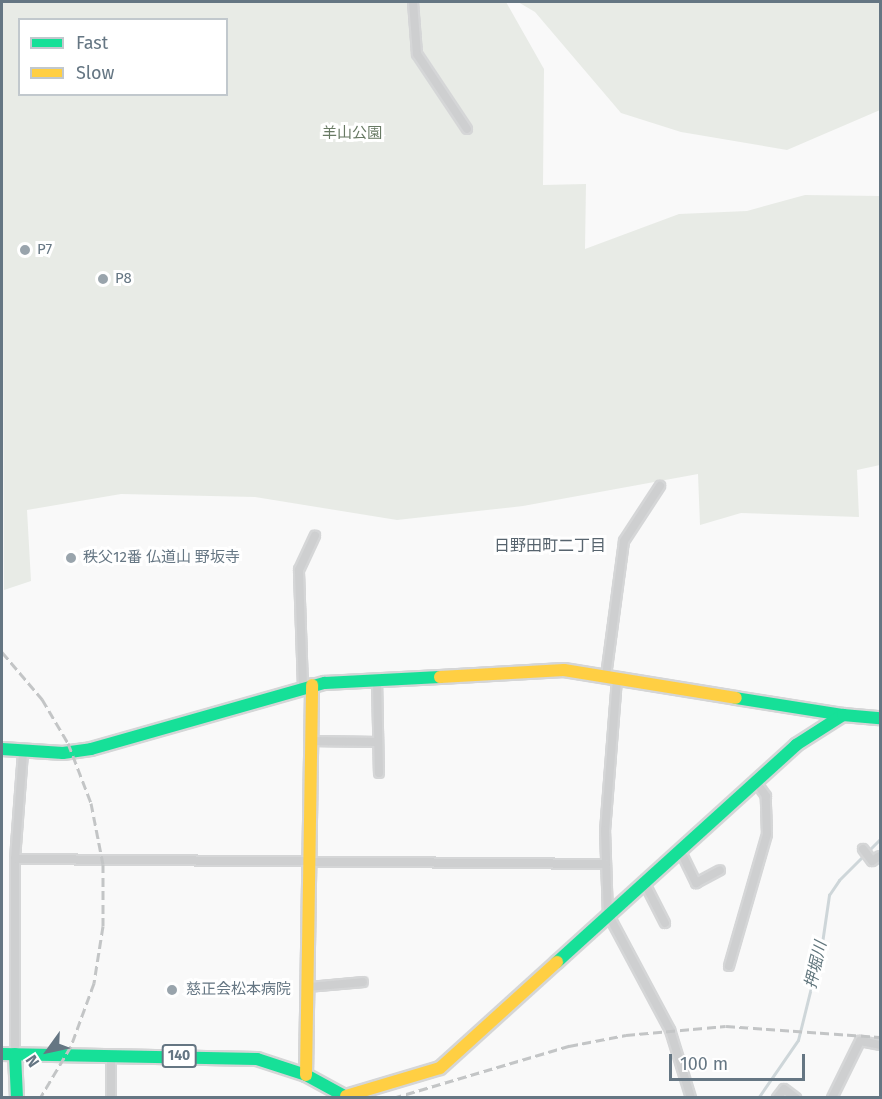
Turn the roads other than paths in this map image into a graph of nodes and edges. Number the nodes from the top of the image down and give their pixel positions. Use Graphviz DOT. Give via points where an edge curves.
graph roads {
  1 [pos="413,2"];
  2 [pos="467,129"];
  3 [pos="660,486"];
  4 [pos="315,535"];
  5 [pos="612,677"];
  6 [pos="378,680"];
  7 [pos="307,686"];
  8 [pos="843,715"];
  9 [pos="880,718"];
  10 [pos="311,741"];
  11 [pos="378,742"];
  12 [pos="2,749"];
  13 [pos="23,753"];
  14 [pos="379,773"];
  15 [pos="756,782"];
  16 [pos="680,850"];
  17 [pos="863,850"];
  18 [pos="880,856"];
  19 [pos="309,858"];
  20 [pos="15,859"];
  21 [pos="606,864"];
  22 [pos="720,870"];
  23 [pos="644,882"];
  24 [pos="608,914"];
  25 [pos="665,923"];
  26 [pos="729,966"];
  27 [pos="363,982"];
  28 [pos="308,987"];
  29 [pos="880,1045"];
  30 [pos="2,1054"];
  31 [pos="15,1054"];
  32 [pos="111,1055"];
  33 [pos="306,1075"];
  34 [pos="347,1097"];
  35 [pos="17,1098"];
  36 [pos="111,1098"];
  37 [pos="691,1098"];
  38 [pos="777,1098"];
  39 [pos="796,1098"];
  40 [pos="832,1098"];
  1 -- 2 [label="street" via="417,54"];
  3 -- 5 [label="street" via="624,541"];
  4 -- 7 [label="street" via="299,570"];
  5 -- 6 [label="main road" via="564,670"];
  5 -- 8 [label="main road"];
  5 -- 21 [label="street"];
  6 -- 7 [label="main road"];
  6 -- 11 [label="street"];
  7 -- 10 [label="main road"];
  7 -- 13 [label="main road" via="91,749"];
  8 -- 9 [label="main road"];
  8 -- 15 [label="main road" via="796,745"];
  10 -- 11 [label="street"];
  10 -- 19 [label="main road"];
  11 -- 14 [label="street"];
  12 -- 13 [label="main road"];
  13 -- 20 [label="street"];
  15 -- 16 [label="main road"];
  15 -- 26 [label="street" via="766,796 767,834"];
  16 -- 22 [label="street" via="696,883"];
  16 -- 23 [label="main road"];
  17 -- 18 [label="street" via="871,860"];
  19 -- 20 [label="street"];
  19 -- 21 [label="street"];
  19 -- 28 [label="main road"];
  20 -- 31 [label="street"];
  21 -- 24 [label="street"];
  23 -- 24 [label="main road"];
  23 -- 25 [label="street"];
  24 -- 34 [label="main road" via="441,1068"];
  24 -- 37 [label="street" via="670,1030"];
  27 -- 28 [label="street"];
  28 -- 33 [label="main road"];
  29 -- 40 [label="street" via="860,1041"];
  30 -- 31 [label="main road, 140"];
  31 -- 32 [label="main road, 140"];
  31 -- 35 [label="main road"];
  32 -- 33 [label="main road, 140" via="236,1057 280,1065"];
  32 -- 36 [label="street"];
  33 -- 34 [label="main road, 140"];
  38 -- 39 [label="street" via="784,1089"];
}
